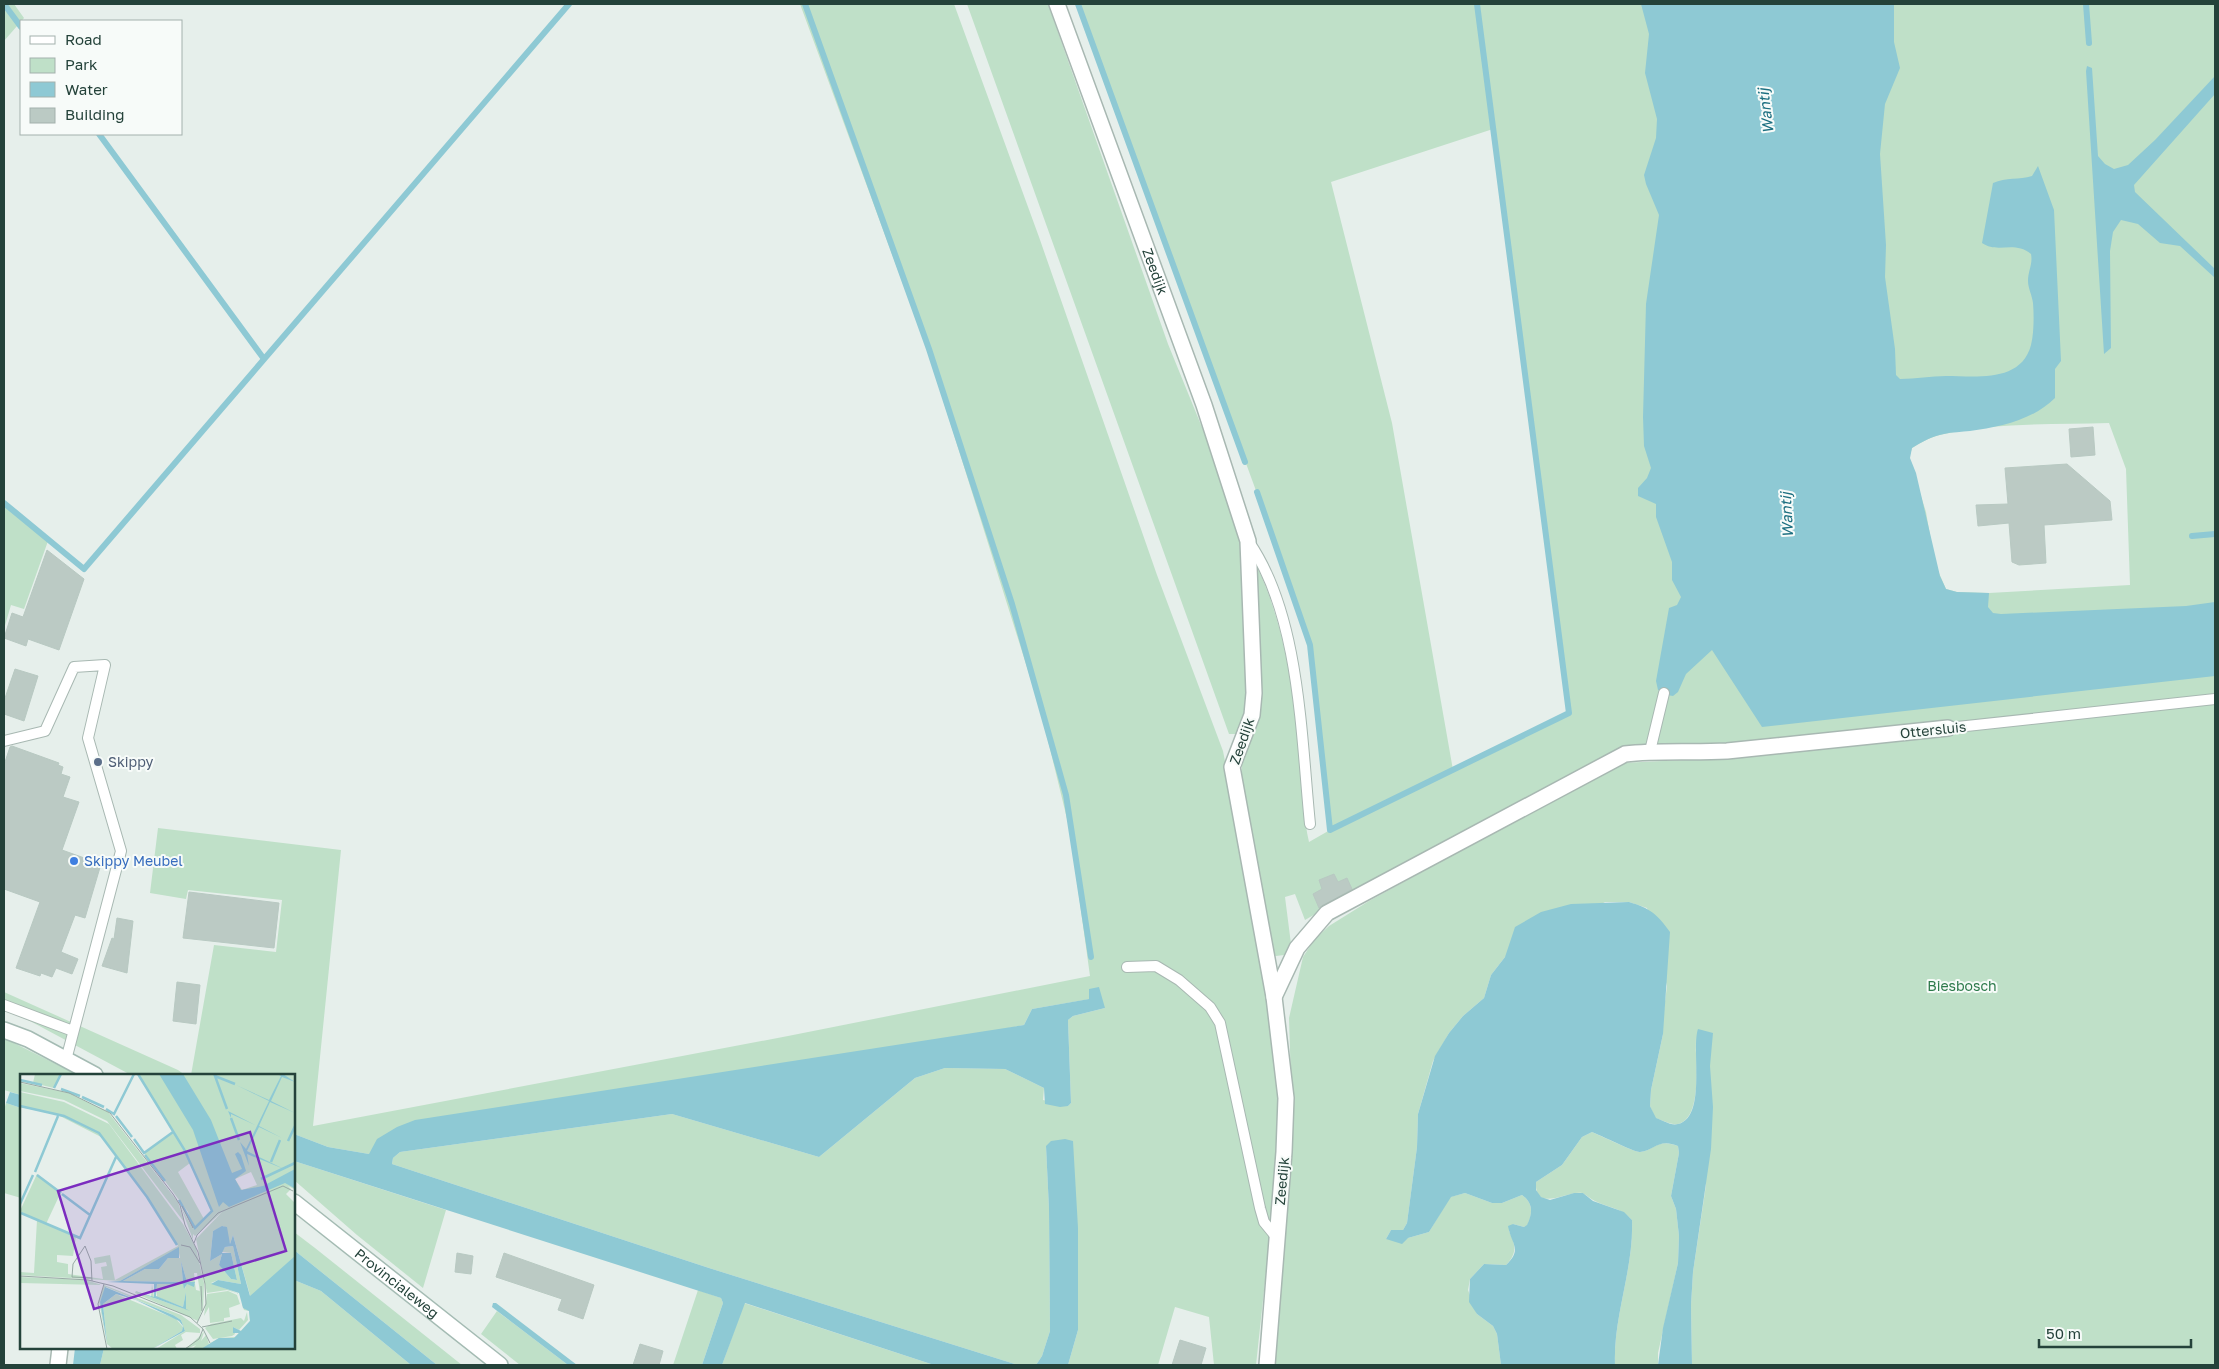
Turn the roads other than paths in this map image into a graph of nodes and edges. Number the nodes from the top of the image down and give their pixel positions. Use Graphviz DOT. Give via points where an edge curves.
graph roads {
  1 [pos="1056,4"];
  2 [pos="1248,541"];
  3 [pos="1664,693"];
  4 [pos="2215,698"];
  5 [pos="1948,728"];
  6 [pos="4,741"];
  7 [pos="1650,751"];
  8 [pos="1310,824"];
  9 [pos="1127,966"];
  10 [pos="1274,997"];
  11 [pos="4,1005"];
  12 [pos="4,1030"];
  13 [pos="73,1031"];
  14 [pos="66,1060"];
  15 [pos="93,1074"];
  16 [pos="295,1203"];
  17 [pos="1277,1238"];
  18 [pos="60,1349"];
  19 [pos="58,1365"];
  20 [pos="500,1365"];
  21 [pos="1267,1365"];
  1 -- 2 [label="street, Zeedijk" via="1204,405"];
  2 -- 8 [label="lane, Zeedijk" via="1260,558 1274,591 1293,656"];
  2 -- 10 [label="street, Zeedijk" via="1254,693 1252,715 1232,767"];
  3 -- 7 [label="lane"];
  4 -- 5 [label="lane, Ottersluis"];
  5 -- 7 [label="street, Ottersluis" via="1727,751"];
  6 -- 13 [label="lane" via="45,731 74,667 105,665 88,738 121,851"];
  7 -- 10 [label="street" via="1625,754 1327,913 1297,948"];
  9 -- 17 [label="lane" via="1156,966 1179,980 1210,1006 1220,1023 1260,1208 1264,1222"];
  10 -- 17 [label="street, Zeedijk" via="1286,1098"];
  11 -- 13 [label="lane"];
  12 -- 14 [label="street"];
  13 -- 14 [label="lane"];
  14 -- 15 [label="street"];
  16 -- 20 [label="street, Provincialeweg"];
  17 -- 21 [label="street, Zeedijk"];
  18 -- 19 [label="street"];
}
